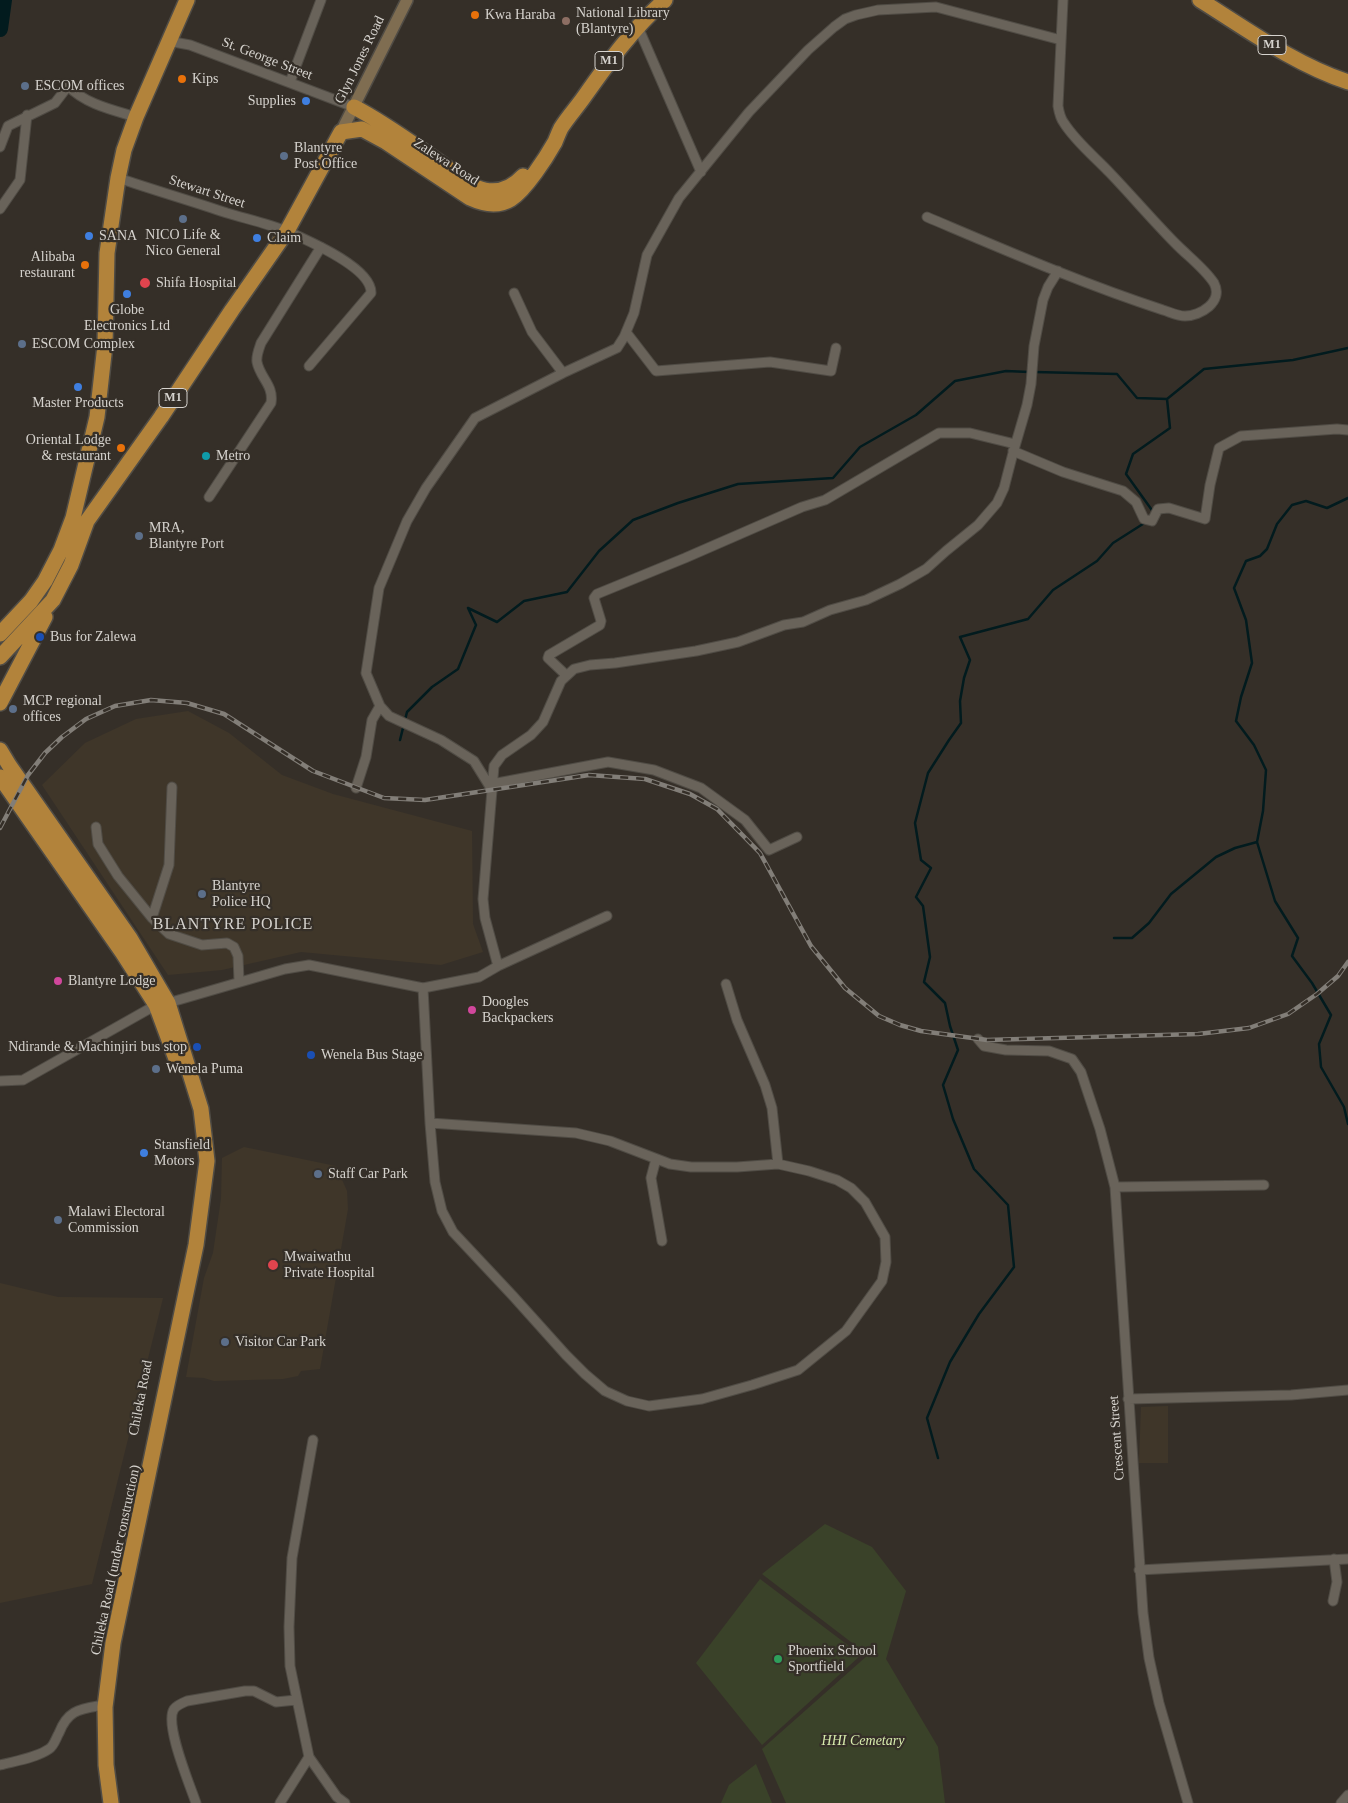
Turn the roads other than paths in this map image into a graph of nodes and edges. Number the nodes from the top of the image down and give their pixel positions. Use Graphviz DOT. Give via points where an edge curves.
graph roads {
  1 [pos="186,0"];
  2 [pos="321,0"];
  3 [pos="405,0"];
  4 [pos="665,0"];
  5 [pos="1063,0"];
  6 [pos="1200,0"];
  7 [pos="638,27"];
  8 [pos="1061,40"];
  9 [pos="168,41"];
  10 [pos="290,82"];
  11 [pos="1348,82"];
  12 [pos="354,107"];
  13 [pos="27,116"];
  14 [pos="136,117"];
  15 [pos="561,128"];
  16 [pos="341,132"];
  17 [pos="0,147"];
  18 [pos="701,172"];
  19 [pos="118,178"];
  20 [pos="0,209"];
  21 [pos="927,217"];
  22 [pos="287,231"];
  23 [pos="321,247"];
  24 [pos="1058,271"];
  25 [pos="514,293"];
  26 [pos="626,332"];
  27 [pos="836,348"];
  28 [pos="309,366"];
  29 [pos="563,373"];
  30 [pos="1348,430"];
  31 [pos="1014,447"];
  32 [pos="209,497"];
  33 [pos="53,600"];
  34 [pos="0,634"];
  35 [pos="0,658"];
  36 [pos="566,675"];
  37 [pos="0,703"];
  38 [pos="380,706"];
  39 [pos="0,750"];
  40 [pos="0,777"];
  41 [pos="172,787"];
  42 [pos="492,787"];
  43 [pos="356,788"];
  44 [pos="96,828"];
  45 [pos="797,838"];
  46 [pos="607,916"];
  47 [pos="152,918"];
  48 [pos="498,966"];
  49 [pos="239,981"];
  50 [pos="726,984"];
  51 [pos="423,988"];
  52 [pos="162,1004"];
  53 [pos="978,1039"];
  54 [pos="0,1081"];
  55 [pos="430,1123"];
  56 [pos="656,1159"];
  57 [pos="778,1164"];
  58 [pos="1264,1185"];
  59 [pos="1115,1187"];
  60 [pos="662,1241"];
  61 [pos="1348,1390"];
  62 [pos="1128,1399"];
  63 [pos="313,1440"];
  64 [pos="1348,1559"];
  65 [pos="1334,1560"];
  66 [pos="1139,1570"];
  67 [pos="1333,1601"];
  68 [pos="296,1700"];
  69 [pos="98,1706"];
  70 [pos="309,1757"];
  71 [pos="0,1765"];
  72 [pos="1348,1795"];
  73 [pos="338,1800"];
  74 [pos="104,1803"];
  75 [pos="111,1803"];
  76 [pos="196,1803"];
  77 [pos="280,1803"];
  78 [pos="345,1803"];
  79 [pos="1188,1803"];
  80 [pos="1342,1803"];
  1 -- 9 [label="highway"];
  2 -- 10 [label="street"];
  3 -- 12 [label="street, Glyn Jones Road"];
  4 -- 7 [label="highway, Zalewa Road / M1"];
  5 -- 8 [label="street"];
  6 -- 11 [label="highway, M1" via="1280,51"];
  7 -- 15 [label="highway, Zalewa Road / M1"];
  7 -- 18 [label="street"];
  8 -- 18 [label="street" via="936,7 878,10 851,17 834,27 778,81"];
  8 -- 24 [label="street" via="1058,106 1065,125 1206,274 1216,292 1214,301 1204,311 1194,316 1182,316"];
  9 -- 10 [label="street, St. George Street" via="190,45"];
  9 -- 14 [label="highway"];
  10 -- 12 [label="street, St. George Street"];
  12 -- 15 [label="highway, Zalewa Road / M1" via="483,190 493,191 517,182"];
  12 -- 16 [label="street, Glyn Jones Road"];
  13 -- 14 [label="street" via="55,103 68,86 76,94 102,106"];
  13 -- 17 [label="street" via="8,126"];
  13 -- 20 [label="street" via="20,180"];
  14 -- 19 [label="highway"];
  15 -- 16 [label="highway, Zalewa Road / M1" via="528,183 510,200 492,204 470,198 362,129"];
  16 -- 22 [label="highway, M1"];
  18 -- 26 [label="street" via="679,198 647,255 634,313"];
  19 -- 22 [label="street, Stewart Street"];
  19 -- 34 [label="highway" via="107,253 105,345 97,418 79,495 62,550 45,581"];
  21 -- 24 [label="street"];
  22 -- 23 [label="street, Stewart Street"];
  22 -- 33 [label="highway, M1" via="87,521 71,565"];
  23 -- 28 [label="street, Stewart Street" via="368,280 371,293"];
  23 -- 32 [label="street" via="261,343 257,364 272,395 271,403"];
  24 -- 31 [label="street" via="1043,300 1027,405"];
  25 -- 29 [label="street" via="532,332"];
  26 -- 27 [label="street" via="656,371 770,362 831,370"];
  26 -- 29 [label="street" via="617,348"];
  29 -- 38 [label="street" via="475,418 416,505 380,588 366,673"];
  30 -- 31 [label="street" via="1241,436 1219,448 1205,519 1169,508 1158,509 1152,521 1148,521 1136,502 1123,491 1064,472"];
  31 -- 36 [label="street" via="1004,488 987,516 926,569 900,584 866,600 738,642 655,658 590,665"];
  31 -- 36 [label="street" via="970,433 939,433 825,500 802,506 596,594 600,625 549,655 548,658"];
  33 -- 35 [label="highway, M1"];
  33 -- 37 [label="highway"];
  36 -- 42 [label="street" via="543,722 532,735 497,760"];
  38 -- 42 [label="street" via="389,716 441,740 474,761"];
  38 -- 43 [label="street" via="372,720 366,757"];
  39 -- 52 [label="highway" via="130,938"];
  40 -- 52 [label="highway"];
  41 -- 47 [label="street" via="169,865"];
  42 -- 45 [label="street" via="608,762 616,763 654,770 701,788 745,820 768,850"];
  42 -- 48 [label="street" via="483,898"];
  44 -- 47 [label="street" via="98,844 118,876"];
  46 -- 48 [label="street"];
  47 -- 49 [label="street" via="169,934 202,945 227,943 234,947 238,956"];
  48 -- 51 [label="street" via="479,977"];
  49 -- 51 [label="street" via="310,966"];
  49 -- 52 [label="street"];
  50 -- 57 [label="street" via="736,1020 770,1100"];
  51 -- 55 [label="street"];
  52 -- 54 [label="street" via="23,1080"];
  52 -- 69 [label="highway, Chileka Road" via="193,1106 198,1179 179,1292 107,1638"];
  52 -- 75 [label="highway, Chileka Road (under construction)" via="201,1110 207,1161 195,1252 113,1644 105,1706 106,1765"];
  53 -- 59 [label="street, Crescent Street" via="984,1046 1049,1051 1072,1059 1081,1072"];
  55 -- 56 [label="street" via="576,1133 610,1141"];
  55 -- 57 [label="street" via="434,1182 442,1211 453,1232 585,1374 605,1390 627,1401 649,1406 702,1399 798,1370 846,1331 882,1281 886,1262 885,1237 865,1202 837,1180"];
  56 -- 57 [label="street" via="691,1167"];
  56 -- 60 [label="street" via="651,1178"];
  58 -- 59 [label="street"];
  59 -- 62 [label="street, Crescent Street"];
  61 -- 62 [label="street" via="1291,1395"];
  62 -- 66 [label="street, Crescent Street"];
  63 -- 68 [label="street" via="292,1558 290,1666"];
  64 -- 65 [label="street"];
  65 -- 66 [label="street"];
  65 -- 67 [label="street" via="1337,1582"];
  66 -- 79 [label="street, Crescent Street" via="1149,1658"];
  68 -- 70 [label="street"];
  68 -- 76 [label="street" via="276,1702 254,1691 245,1691 187,1701 174,1709 172,1732"];
  69 -- 71 [label="street" via="73,1712 50,1749"];
  69 -- 74 [label="highway, Chileka Road"];
  70 -- 73 [label="street"];
  70 -- 77 [label="street"];
  72 -- 80 [label="street"];
  73 -- 78 [label="street"];
}
